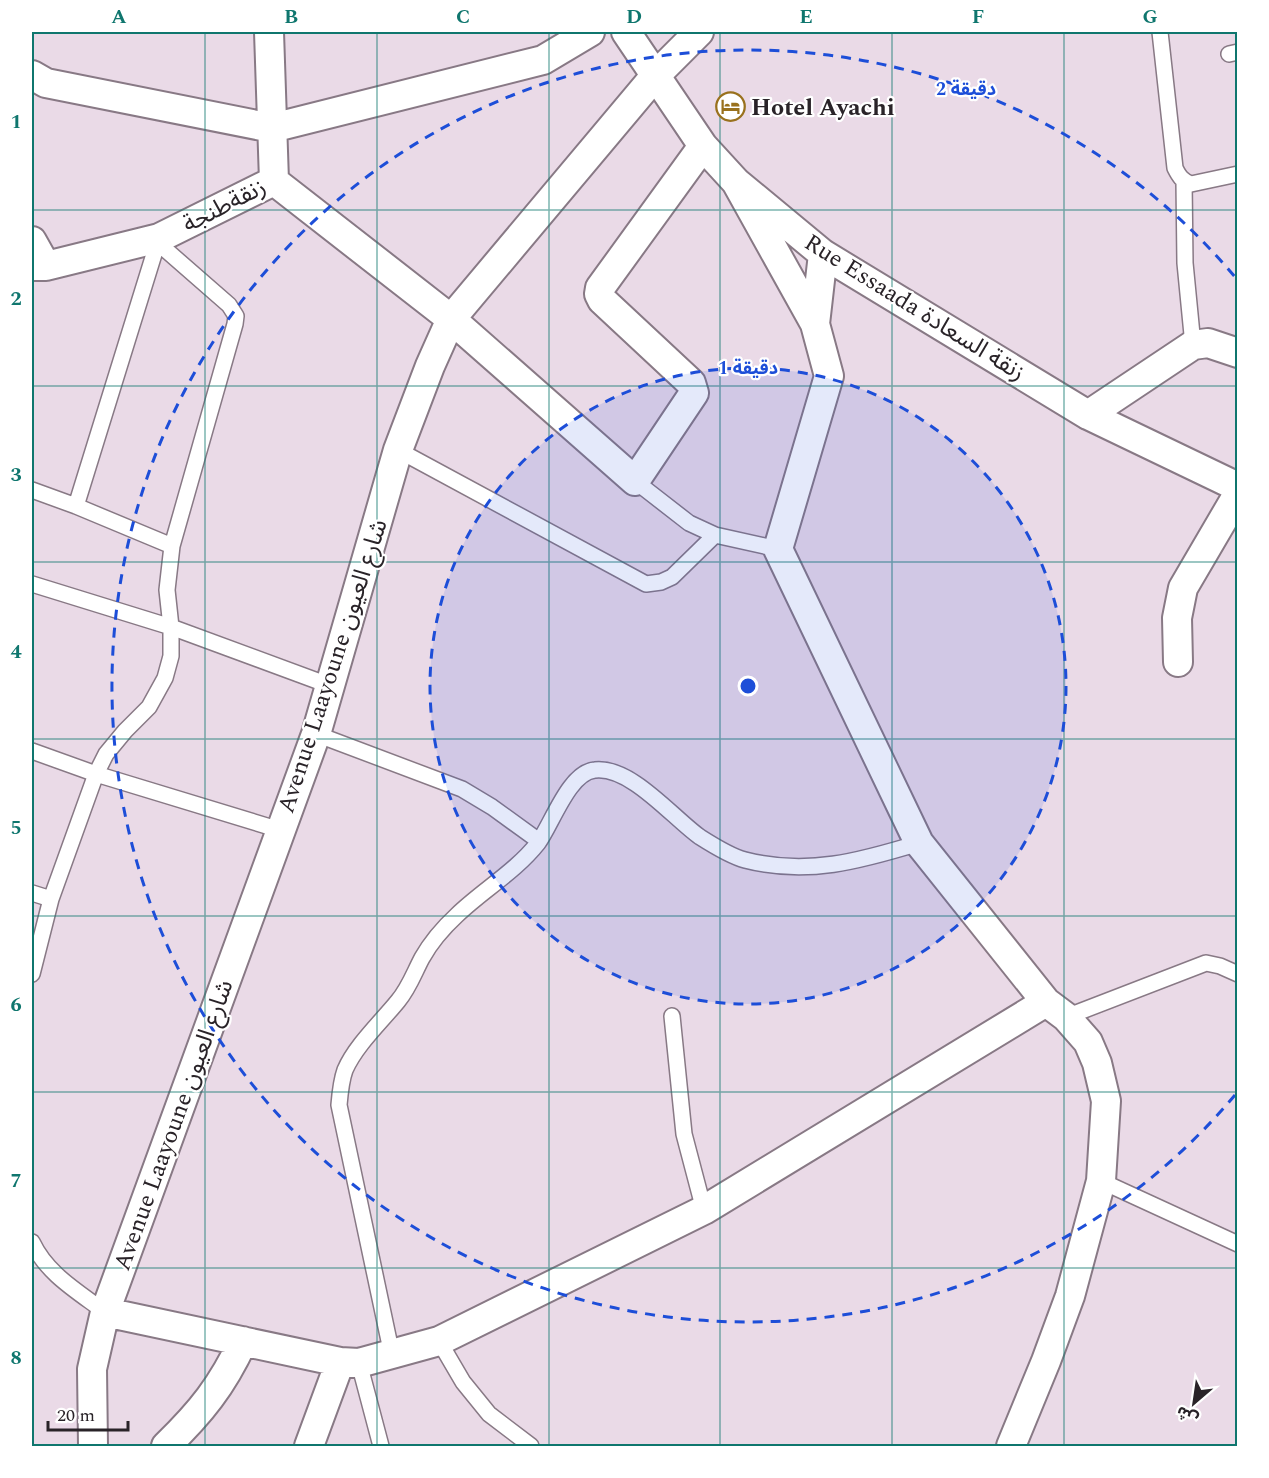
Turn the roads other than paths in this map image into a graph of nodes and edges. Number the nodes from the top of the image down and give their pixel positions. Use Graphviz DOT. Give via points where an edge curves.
graph roads {
  1 [pos="590,32"];
  2 [pos="626,32"];
  3 [pos="699,32"];
  4 [pos="1160,32"];
  5 [pos="262,35"];
  6 [pos="32,75"];
  7 [pos="655,76"];
  8 [pos="272,128"];
  9 [pos="703,146"];
  10 [pos="1238,174"];
  11 [pos="1184,181"];
  12 [pos="274,182"];
  13 [pos="736,182"];
  14 [pos="159,240"];
  15 [pos="32,241"];
  16 [pos="823,254"];
  17 [pos="39,266"];
  18 [pos="451,320"];
  19 [pos="815,324"];
  20 [pos="1193,345"];
  21 [pos="1238,353"];
  22 [pos="1088,415"];
  23 [pos="398,450"];
  24 [pos="635,481"];
  25 [pos="1238,487"];
  26 [pos="32,490"];
  27 [pos="1238,494"];
  28 [pos="76,506"];
  29 [pos="714,535"];
  30 [pos="172,546"];
  31 [pos="778,549"];
  32 [pos="32,584"];
  33 [pos="171,627"];
  34 [pos="1179,662"];
  35 [pos="331,686"];
  36 [pos="316,734"];
  37 [pos="32,751"];
  38 [pos="96,774"];
  39 [pos="280,830"];
  40 [pos="539,841"];
  41 [pos="919,843"];
  42 [pos="32,893"];
  43 [pos="51,899"];
  44 [pos="32,974"];
  45 [pos="1238,974"];
  46 [pos="1056,1010"];
  47 [pos="672,1016"];
  48 [pos="1101,1181"];
  49 [pos="704,1210"];
  50 [pos="32,1242"];
  51 [pos="1238,1244"];
  52 [pos="105,1312"];
  53 [pos="243,1341"];
  54 [pos="439,1341"];
  55 [pos="392,1355"];
  56 [pos="349,1363"];
  57 [pos="93,1446"];
  58 [pos="166,1446"];
  59 [pos="309,1446"];
  60 [pos="381,1446"];
  61 [pos="531,1446"];
  62 [pos="1011,1446"];
  1 -- 8 [label="street" via="543,60"];
  2 -- 7 [label="street, Rue Essaada زنقة السعادة"];
  3 -- 7 [label="street, Avenue Laayoune شارع العيون"];
  4 -- 11 [label="lane" via="1175,168"];
  5 -- 8 [label="street, زنقةطنجة"];
  6 -- 8 [label="street" via="46,83"];
  7 -- 9 [label="street, Rue Essaada زنقة السعادة"];
  7 -- 18 [label="street, Avenue Laayoune شارع العيون"];
  8 -- 12 [label="street, زنقةطنجة"];
  9 -- 13 [label="street, Rue Essaada زنقة السعادة"];
  9 -- 24 [label="street" via="600,288 602,300 691,383 694,393"];
  10 -- 11 [label="lane" via="1191,184"];
  11 -- 20 [label="lane" via="1185,263"];
  12 -- 14 [label="street, زنقةطنجة"];
  12 -- 18 [label="street"];
  13 -- 16 [label="street, Rue Essaada زنقة السعادة"];
  13 -- 19 [label="street"];
  14 -- 17 [label="street, زنقةطنجة"];
  14 -- 28 [label="lane"];
  14 -- 30 [label="lane" via="236,316"];
  15 -- 17 [label="street"];
  16 -- 19 [label="street"];
  16 -- 22 [label="street, Rue Essaada زنقة السعادة"];
  18 -- 23 [label="street, Avenue Laayoune شارع العيون" via="429,366"];
  18 -- 24 [label="street"];
  19 -- 31 [label="street" via="829,376"];
  20 -- 21 [label="street" via="1208,343"];
  20 -- 22 [label="street"];
  22 -- 25 [label="street, Rue Essaada زنقة السعادة"];
  23 -- 29 [label="lane" via="646,584 672,577"];
  23 -- 35 [label="street, Avenue Laayoune شارع العيون"];
  24 -- 29 [label="lane" via="689,523"];
  26 -- 28 [label="lane"];
  27 -- 34 [label="street" via="1183,588 1177,618"];
  28 -- 30 [label="lane"];
  29 -- 31 [label="lane"];
  30 -- 33 [label="lane" via="167,590"];
  31 -- 41 [label="street"];
  32 -- 33 [label="lane"];
  33 -- 35 [label="lane"];
  33 -- 38 [label="lane" via="171,656 165,678 149,707 106,754"];
  35 -- 36 [label="street, Avenue Laayoune شارع العيون"];
  36 -- 39 [label="street, Avenue Laayoune شارع العيون"];
  36 -- 40 [label="lane" via="462,789"];
  37 -- 38 [label="lane"];
  38 -- 39 [label="lane"];
  38 -- 43 [label="lane"];
  39 -- 52 [label="street, Avenue Laayoune شارع العيون"];
  40 -- 41 [label="lane" via="582,774 595,770 614,773 641,787 701,837 743,860 792,867 841,865"];
  40 -- 55 [label="lane" via="519,865 443,930 423,956 399,1000 346,1068 341,1083 339,1105"];
  41 -- 46 [label="street"];
  42 -- 43 [label="lane"];
  43 -- 44 [label="lane"];
  45 -- 46 [label="lane" via="1206,963"];
  46 -- 48 [label="street" via="1088,1042 1097,1063 1106,1101"];
  46 -- 49 [label="street"];
  47 -- 49 [label="lane" via="684,1134"];
  48 -- 51 [label="lane"];
  48 -- 62 [label="street" via="1070,1296"];
  49 -- 54 [label="street"];
  50 -- 52 [label="lane" via="39,1258 61,1280"];
  52 -- 53 [label="street"];
  52 -- 57 [label="street, Avenue Laayoune شارع العيون" via="93,1369"];
  53 -- 56 [label="street"];
  53 -- 58 [label="street" via="228,1374 212,1396"];
  54 -- 55 [label="street"];
  54 -- 61 [label="lane" via="463,1382 489,1414"];
  55 -- 56 [label="street"];
  56 -- 59 [label="street"];
  56 -- 60 [label="lane"];
}
